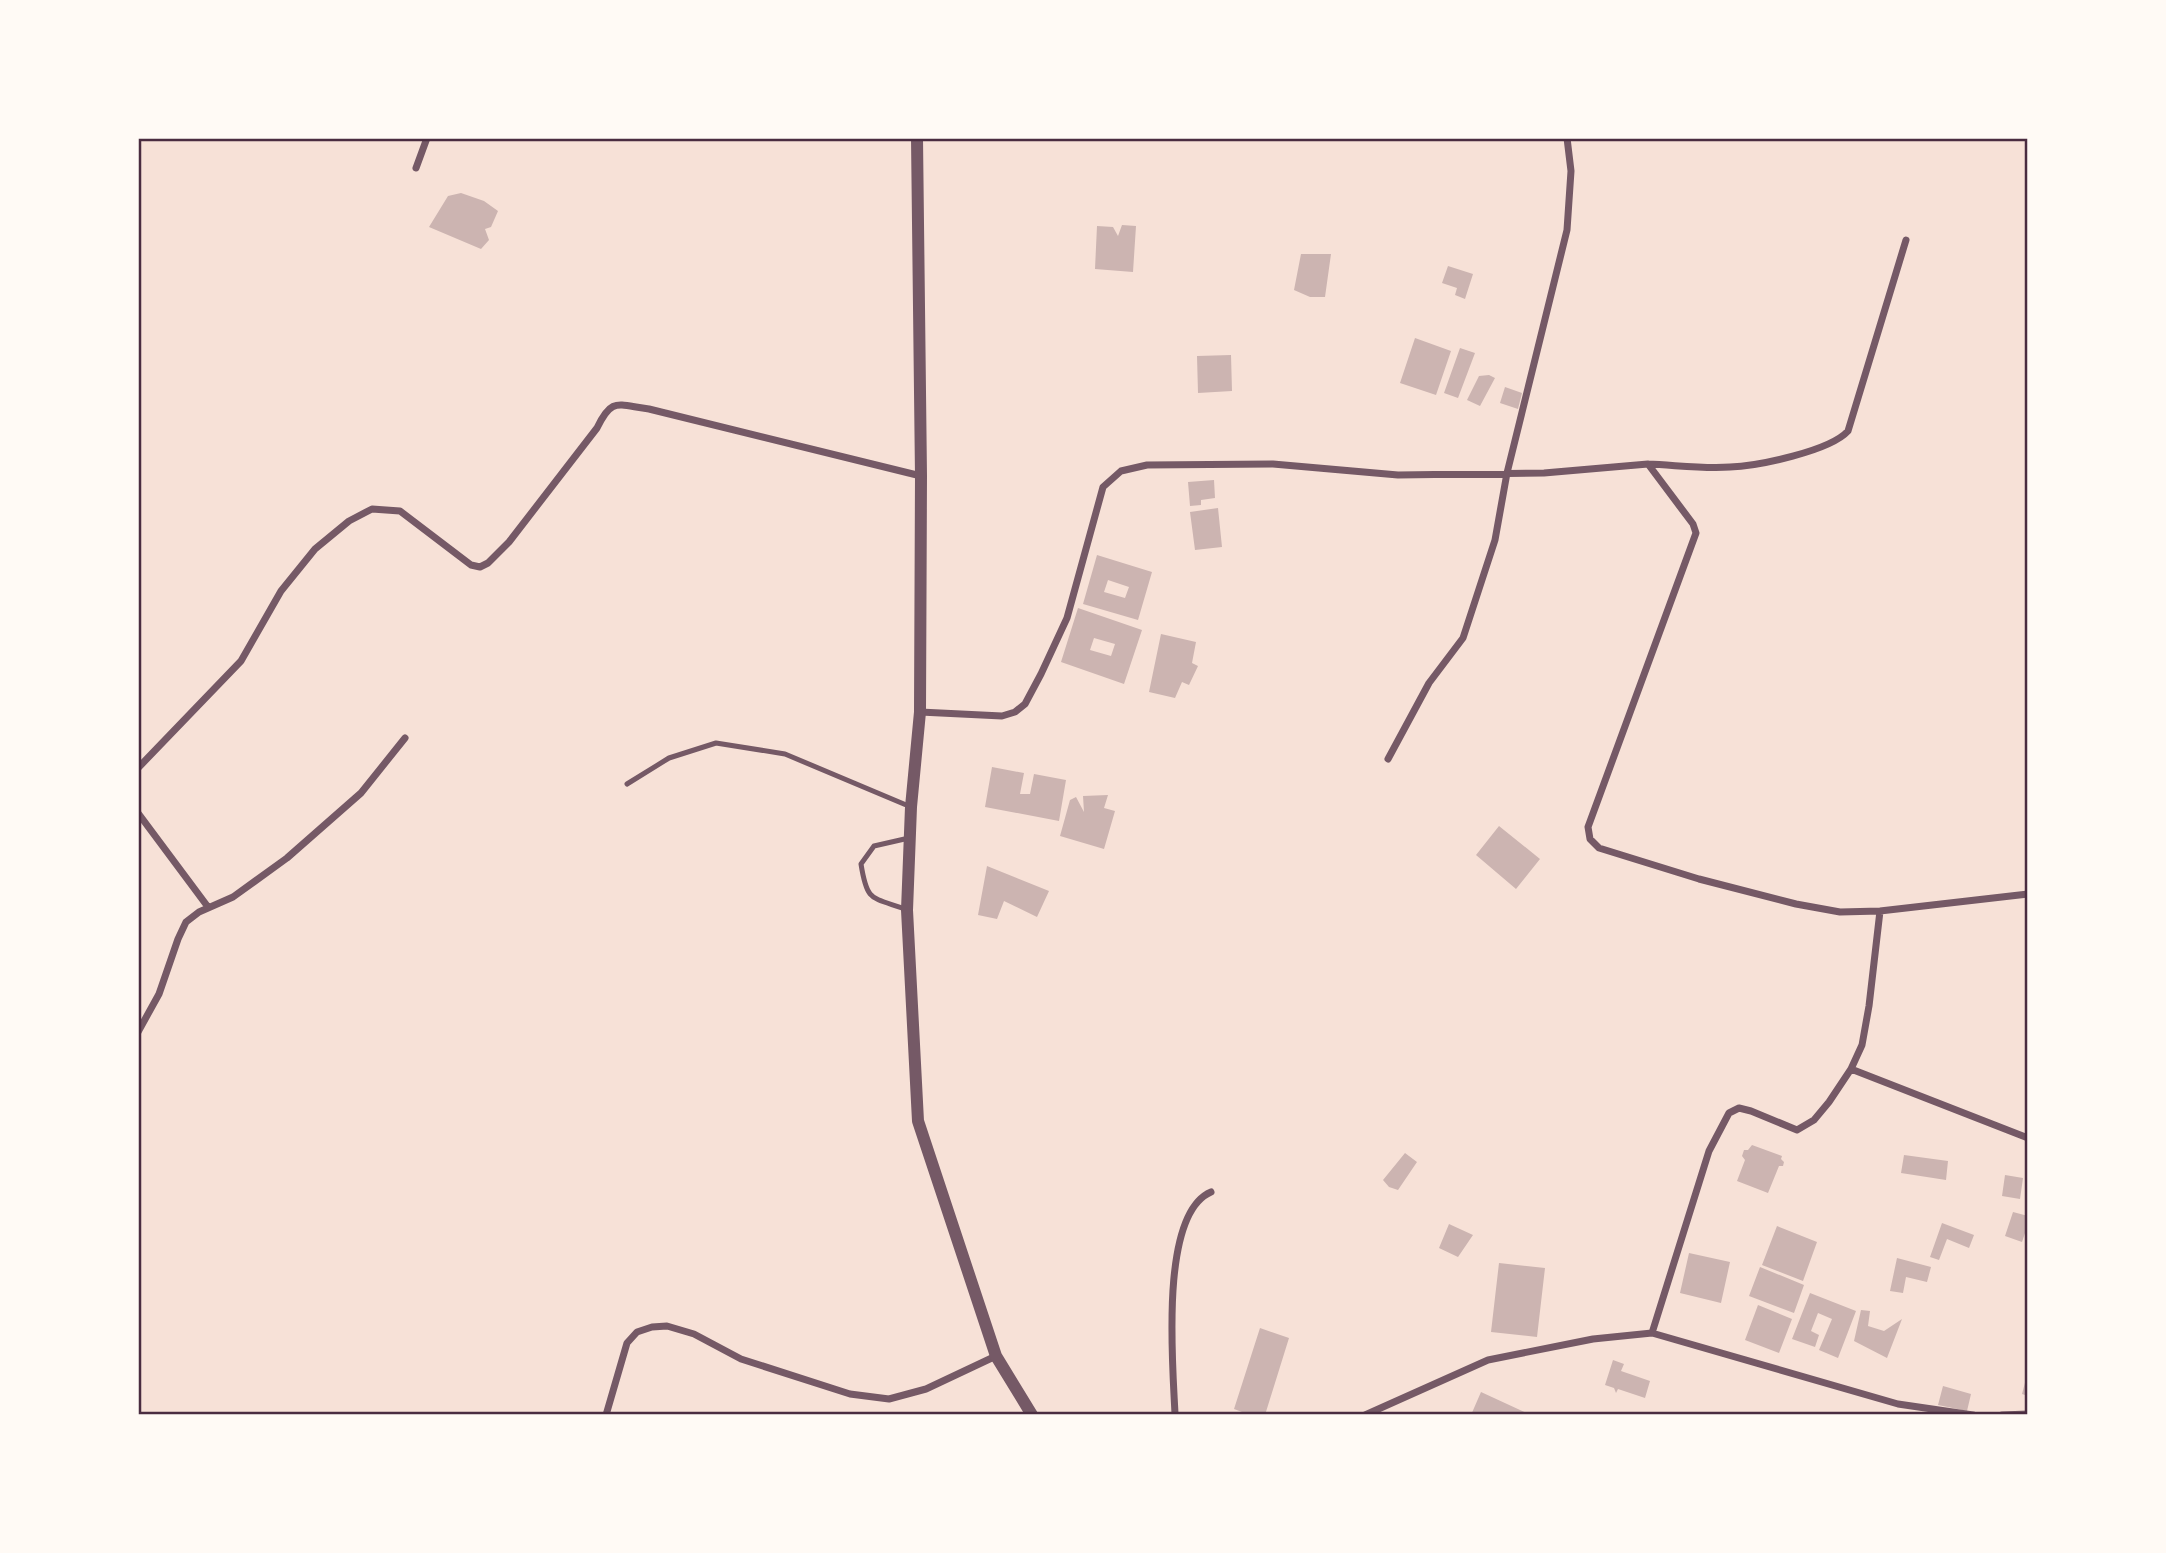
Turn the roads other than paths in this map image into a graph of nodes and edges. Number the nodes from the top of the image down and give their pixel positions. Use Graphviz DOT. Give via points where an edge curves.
graph roads {
  1 [pos="427,138"];
  2 [pos="918,138"];
  3 [pos="1567,138"];
  4 [pos="416,168"];
  5 [pos="1906,240"];
  6 [pos="1648,464"];
  7 [pos="1507,473"];
  8 [pos="921,476"];
  9 [pos="920,712"];
  10 [pos="405,738"];
  11 [pos="1388,759"];
  12 [pos="138,768"];
  13 [pos="627,783"];
  14 [pos="911,807"];
  15 [pos="138,813"];
  16 [pos="909,838"];
  17 [pos="2028,894"];
  18 [pos="208,907"];
  19 [pos="907,910"];
  20 [pos="1880,911"];
  21 [pos="138,1032"];
  22 [pos="1851,1069"];
  23 [pos="2028,1138"];
  24 [pos="1211,1192"];
  25 [pos="1652,1333"];
  26 [pos="996,1356"];
  27 [pos="2028,1414"];
  28 [pos="606,1415"];
  29 [pos="1032,1415"];
  30 [pos="1176,1415"];
  31 [pos="1365,1415"];
  32 [pos="1973,1415"];
  33 [pos="2002,1415"];
  1 -- 4 [label="street"];
  2 -- 8 [label="street"];
  3 -- 7 [label="street" via="1572,171 1567,230"];
  5 -- 6 [label="street" via="1848,431 1842,438 1790,456 1731,467"];
  6 -- 7 [label="street"];
  6 -- 20 [label="street" via="1696,533 1588,827 1590,839 1599,848 1771,898 1840,912"];
  7 -- 9 [label="street" via="1398,475 1273,464 1147,465 1121,471 1103,487 1067,618 1025,704 1002,716"];
  7 -- 11 [label="street" via="1495,540 1463,638 1429,683"];
  8 -- 9 [label="street"];
  8 -- 12 [label="street" via="649,409 611,406 488,564 471,565 400,511 372,509 349,521 315,549 281,591 241,661"];
  9 -- 14 [label="street"];
  10 -- 18 [label="street" via="361,793 287,858 233,897"];
  13 -- 14 [label="lane" via="670,758 716,743 785,754"];
  14 -- 16 [label="street"];
  15 -- 18 [label="street"];
  16 -- 19 [label="street"];
  16 -- 19 [label="lane" via="874,846 861,863 865,887 873,898"];
  17 -- 20 [label="street"];
  18 -- 21 [label="street" via="186,922 159,994"];
  19 -- 26 [label="street" via="918,1121"];
  20 -- 22 [label="street" via="1862,1045"];
  22 -- 23 [label="street"];
  22 -- 25 [label="street" via="1814,1120 1797,1130 1739,1108 1729,1113 1709,1151"];
  24 -- 30 [label="street" via="1202,1195 1186,1223 1177,1254 1171,1313"];
  25 -- 31 [label="street" via="1593,1339 1488,1360"];
  25 -- 32 [label="street" via="1898,1404"];
  26 -- 28 [label="street" via="926,1389 889,1399 850,1394 741,1359 694,1334 652,1327 637,1332 627,1343"];
  26 -- 29 [label="street"];
  27 -- 33 [label="street"];
}
